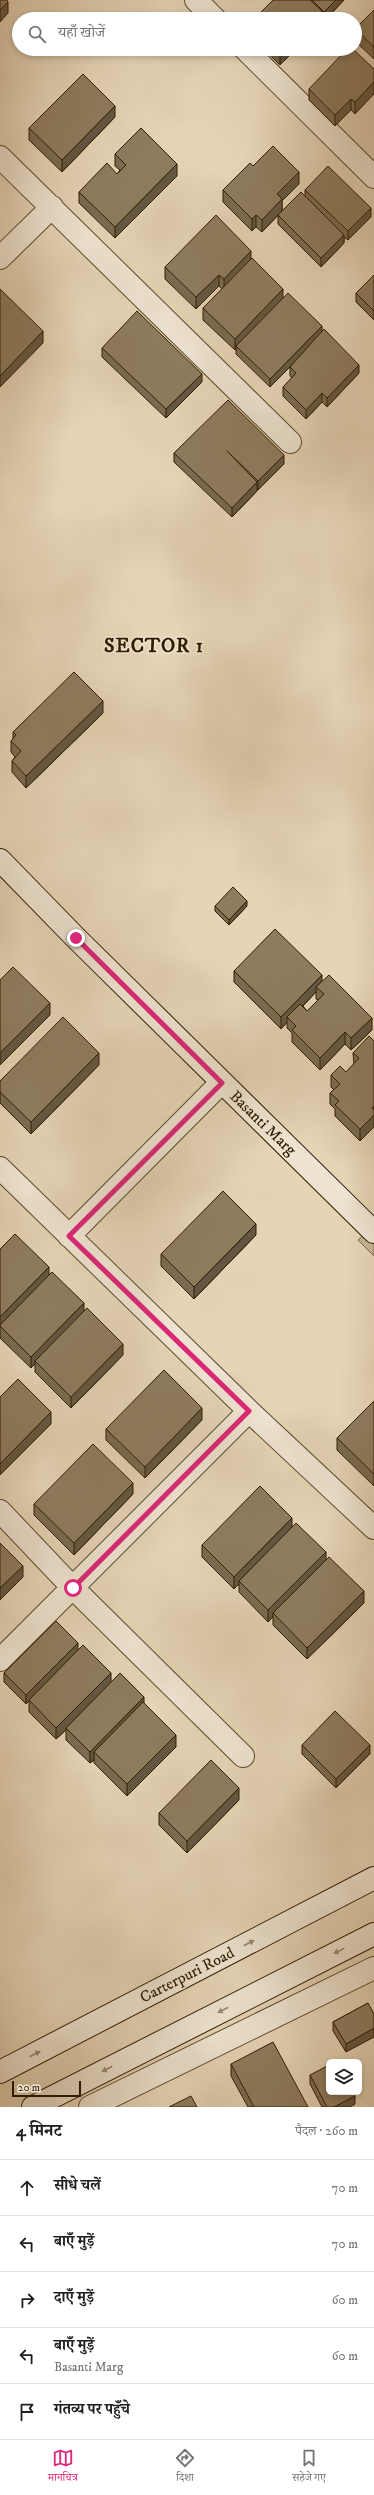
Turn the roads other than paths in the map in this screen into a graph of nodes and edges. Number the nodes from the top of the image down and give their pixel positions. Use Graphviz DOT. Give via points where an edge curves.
graph roads {
  1 [pos="199,1"];
  2 [pos="209,12"];
  3 [pos="252,56"];
  4 [pos="0,157"];
  5 [pos="373,173"];
  6 [pos="52,207"];
  7 [pos="0,258"];
  8 [pos="290,442"];
  9 [pos="0,860"];
  10 [pos="222,1083"];
  11 [pos="0,1168"];
  12 [pos="374,1232"];
  13 [pos="69,1236"];
  14 [pos="249,1411"];
  15 [pos="0,1511"];
  16 [pos="374,1528"];
  17 [pos="73,1588"];
  18 [pos="0,1660"];
  19 [pos="244,1756"];
  20 [pos="374,1878"];
  21 [pos="374,1934"];
  22 [pos="374,1968"];
  23 [pos="0,2072"];
  24 [pos="33,2107"];
  25 [pos="90,2107"];
  1 -- 2 [label="street"];
  3 -- 5 [label="street"];
  4 -- 6 [label="street"];
  6 -- 7 [label="street"];
  6 -- 8 [label="street"];
  9 -- 10 [label="street, Basanti Marg"];
  10 -- 12 [label="street, Basanti Marg"];
  10 -- 13 [label="street"];
  11 -- 13 [label="street"];
  13 -- 14 [label="street"];
  14 -- 16 [label="street"];
  14 -- 17 [label="street"];
  15 -- 17 [label="street"];
  17 -- 18 [label="street"];
  17 -- 19 [label="street"];
  23 -- 20 [label="street, Carterpuri Road, one-way"];
  21 -- 24 [label="street, one-way"];
  22 -- 25 [label="street"];
}
